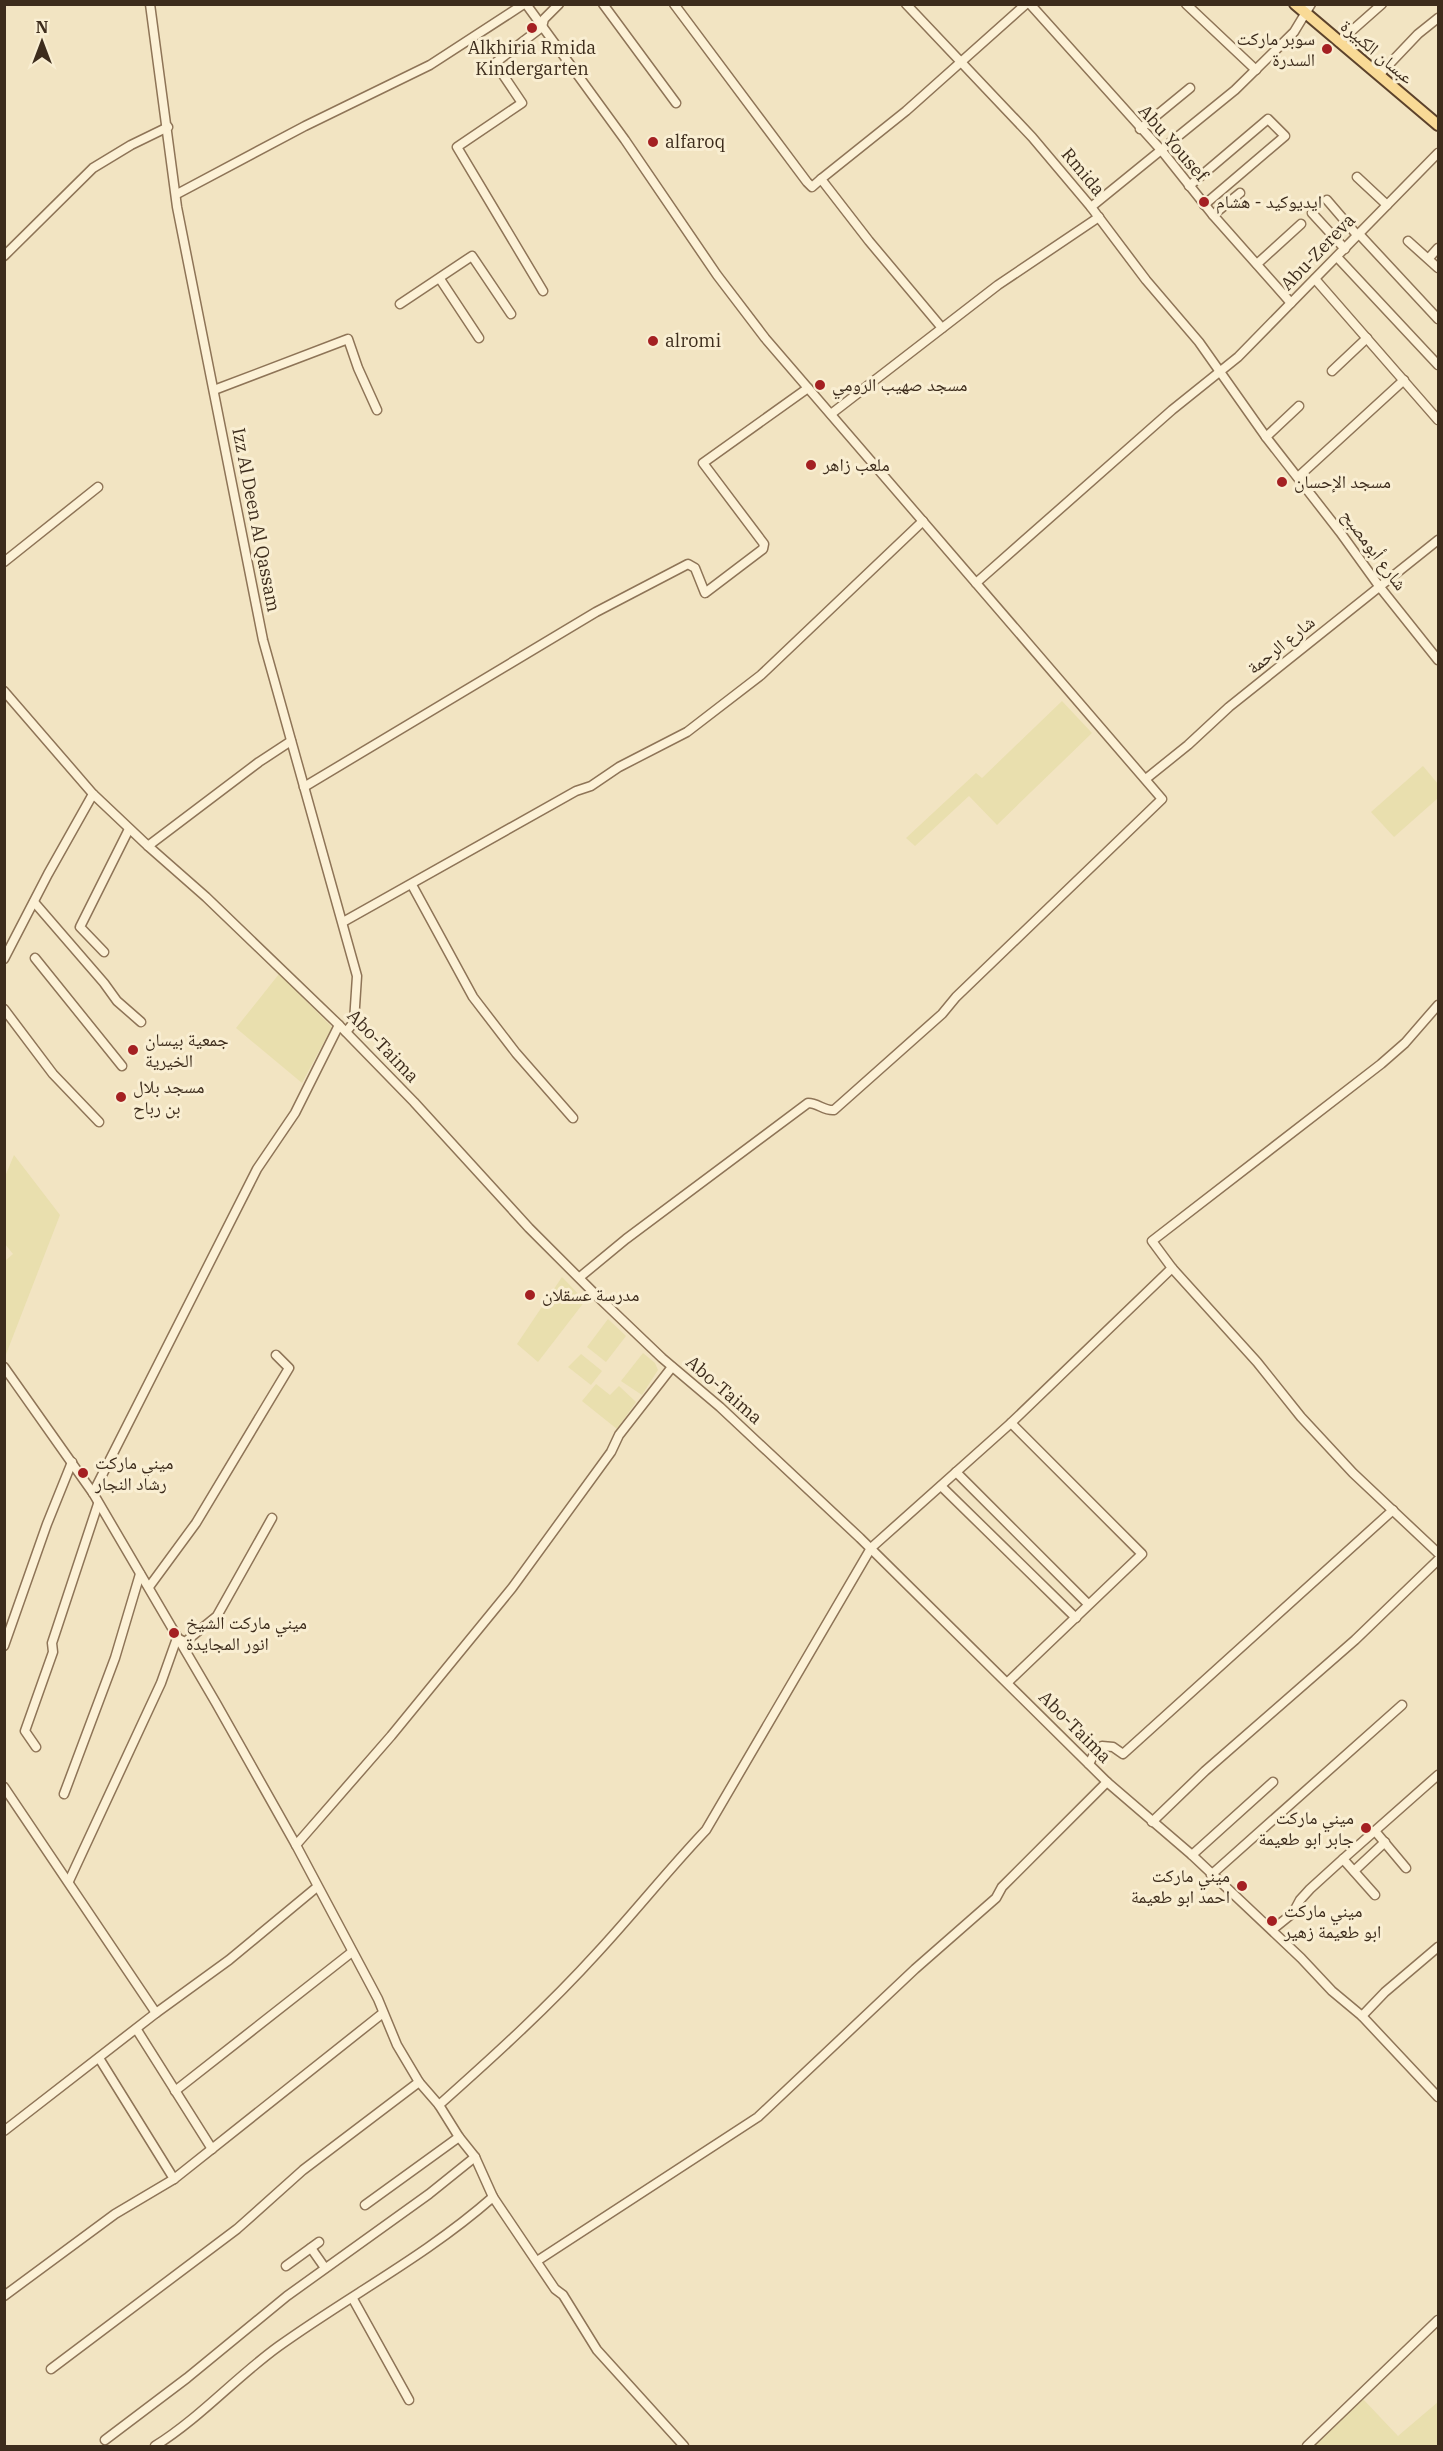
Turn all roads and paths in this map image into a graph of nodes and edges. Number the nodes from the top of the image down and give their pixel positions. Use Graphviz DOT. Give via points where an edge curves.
graph roads {
  1 [pos="150,4"];
  2 [pos="525,4"];
  3 [pos="559,4"];
  4 [pos="603,4"];
  5 [pos="674,4"];
  6 [pos="906,4"];
  7 [pos="1028,4"];
  8 [pos="1185,4"];
  9 [pos="1294,4"];
  10 [pos="1382,4"];
  11 [pos="1308,9"];
  12 [pos="1438,18"];
  13 [pos="542,27"];
  14 [pos="1340,42"];
  15 [pos="961,62"];
  16 [pos="1256,70"];
  17 [pos="1379,75"];
  18 [pos="1190,88"];
  19 [pos="676,103"];
  20 [pos="1438,125"];
  21 [pos="168,127"];
  22 [pos="1140,129"];
  23 [pos="1162,151"];
  24 [pos="1438,153"];
  25 [pos="1357,177"];
  26 [pos="821,179"];
  27 [pos="1189,186"];
  28 [pos="1240,193"];
  29 [pos="177,194"];
  30 [pos="1327,200"];
  31 [pos="1204,205"];
  32 [pos="1387,205"];
  33 [pos="1091,207"];
  34 [pos="1312,213"];
  35 [pos="1213,215"];
  36 [pos="1100,218"];
  37 [pos="1301,224"];
  38 [pos="1358,235"];
  39 [pos="1408,241"];
  40 [pos="1438,248"];
  41 [pos="1344,249"];
  42 [pos="4,256"];
  43 [pos="1337,257"];
  44 [pos="1429,258"];
  45 [pos="1257,264"];
  46 [pos="1438,268"];
  47 [pos="440,279"];
  48 [pos="1316,279"];
  49 [pos="543,291"];
  50 [pos="1291,303"];
  51 [pos="400,304"];
  52 [pos="511,314"];
  53 [pos="1438,319"];
  54 [pos="942,327"];
  55 [pos="480,338"];
  56 [pos="1366,338"];
  57 [pos="1438,365"];
  58 [pos="1332,371"];
  59 [pos="1220,372"];
  60 [pos="1404,380"];
  61 [pos="807,387"];
  62 [pos="214,390"];
  63 [pos="1299,406"];
  64 [pos="377,410"];
  65 [pos="831,414"];
  66 [pos="1438,420"];
  67 [pos="1266,437"];
  68 [pos="1298,477"];
  69 [pos="98,487"];
  70 [pos="923,521"];
  71 [pos="1438,540"];
  72 [pos="4,562"];
  73 [pos="976,583"];
  74 [pos="1379,586"];
  75 [pos="1438,660"];
  76 [pos="4,691"];
  77 [pos="291,741"];
  78 [pos="1146,778"];
  79 [pos="304,787"];
  80 [pos="93,794"];
  81 [pos="129,829"];
  82 [pos="148,846"];
  83 [pos="412,885"];
  84 [pos="34,902"];
  85 [pos="343,922"];
  86 [pos="104,952"];
  87 [pos="35,958"];
  88 [pos="4,959"];
  89 [pos="1438,1005"];
  90 [pos="4,1009"];
  91 [pos="141,1022"];
  92 [pos="339,1025"];
  93 [pos="346,1032"];
  94 [pos="122,1066"];
  95 [pos="573,1118"];
  96 [pos="99,1122"];
  97 [pos="1172,1268"];
  98 [pos="580,1277"];
  99 [pos="276,1355"];
  100 [pos="4,1367"];
  101 [pos="672,1367"];
  102 [pos="1011,1423"];
  103 [pos="72,1462"];
  104 [pos="956,1472"];
  105 [pos="941,1486"];
  106 [pos="93,1493"];
  107 [pos="98,1504"];
  108 [pos="1393,1510"];
  109 [pos="272,1518"];
  110 [pos="871,1548"];
  111 [pos="1438,1552"];
  112 [pos="1438,1560"];
  113 [pos="140,1574"];
  114 [pos="148,1587"];
  115 [pos="1089,1604"];
  116 [pos="1076,1618"];
  117 [pos="177,1638"];
  118 [pos="4,1646"];
  119 [pos="1008,1682"];
  120 [pos="1402,1705"];
  121 [pos="36,1748"];
  122 [pos="1089,1764"];
  123 [pos="1438,1775"];
  124 [pos="1107,1782"];
  125 [pos="1273,1782"];
  126 [pos="4,1787"];
  127 [pos="64,1794"];
  128 [pos="1152,1822"];
  129 [pos="1375,1831"];
  130 [pos="1385,1842"];
  131 [pos="296,1845"];
  132 [pos="1192,1855"];
  133 [pos="1343,1859"];
  134 [pos="1406,1868"];
  135 [pos="1354,1871"];
  136 [pos="1211,1875"];
  137 [pos="69,1881"];
  138 [pos="317,1887"];
  139 [pos="1375,1894"];
  140 [pos="1272,1930"];
  141 [pos="1438,1947"];
  142 [pos="352,1952"];
  143 [pos="156,2013"];
  144 [pos="383,2013"];
  145 [pos="1362,2016"];
  146 [pos="137,2030"];
  147 [pos="99,2058"];
  148 [pos="419,2082"];
  149 [pos="174,2091"];
  150 [pos="1438,2097"];
  151 [pos="439,2104"];
  152 [pos="4,2132"];
  153 [pos="459,2137"];
  154 [pos="212,2150"];
  155 [pos="475,2157"];
  156 [pos="174,2180"];
  157 [pos="493,2197"];
  158 [pos="365,2205"];
  159 [pos="537,2261"];
  160 [pos="286,2266"];
  161 [pos="325,2268"];
  162 [pos="4,2296"];
  163 [pos="352,2299"];
  164 [pos="1438,2320"];
  165 [pos="51,2369"];
  166 [pos="409,2400"];
  167 [pos="105,2440"];
  168 [pos="155,2446"];
  169 [pos="684,2446"];
  170 [pos="1307,2446"];
  1 -- 21 [label="street, Izz Al Deen Al Qassam"];
  2 -- 13 [label="street"];
  2 -- 29 [label="street" via="429,65"];
  3 -- 13 [label="street" via="544,19"];
  4 -- 19 [label="street"];
  5 -- 26 [label="street" via="807,182 812,187"];
  6 -- 15 [label="street, Rmida"];
  7 -- 15 [label="street"];
  7 -- 22 [label="street, Abu Yousef"];
  8 -- 16 [label="street"];
  9 -- 11 [label="main road, عبسان الكبيرة"];
  10 -- 14 [label="street"];
  11 -- 14 [label="main road, عبسان الكبيرة"];
  11 -- 16 [label="street" via="1294,32"];
  12 -- 17 [label="street"];
  13 -- 49 [label="street" via="495,63 522,103 457,147"];
  13 -- 61 [label="street" via="717,275"];
  14 -- 17 [label="main road, عبسان الكبيرة"];
  15 -- 26 [label="street"];
  15 -- 33 [label="street, Rmida"];
  16 -- 23 [label="street"];
  17 -- 20 [label="main road, عبسان الكبيرة"];
  18 -- 22 [label="street"];
  21 -- 29 [label="street, Izz Al Deen Al Qassam"];
  21 -- 42 [label="street" via="93,168"];
  22 -- 23 [label="street, Abu Yousef"];
  23 -- 27 [label="street, Abu Yousef"];
  23 -- 33 [label="street"];
  24 -- 32 [label="street, Abu-Zereva"];
  25 -- 32 [label="street"];
  26 -- 54 [label="street"];
  27 -- 31 [label="street, Abu Yousef"];
  27 -- 31 [label="street" via="1268,119 1285,136"];
  28 -- 35 [label="street"];
  29 -- 62 [label="street, Izz Al Deen Al Qassam"];
  30 -- 38 [label="street"];
  31 -- 35 [label="street, Abu Yousef"];
  32 -- 38 [label="street, Abu-Zereva"];
  33 -- 36 [label="street, Rmida"];
  34 -- 41 [label="street"];
  35 -- 45 [label="street, Abu Yousef"];
  36 -- 54 [label="street"];
  36 -- 59 [label="street, Rmida"];
  37 -- 45 [label="street"];
  38 -- 41 [label="street, Abu-Zereva"];
  38 -- 53 [label="street"];
  39 -- 44 [label="street"];
  40 -- 44 [label="street"];
  41 -- 43 [label="street, Abu-Zereva"];
  43 -- 48 [label="street, Abu-Zereva"];
  43 -- 57 [label="street"];
  44 -- 46 [label="street"];
  45 -- 50 [label="street, Abu Yousef"];
  47 -- 51 [label="street"];
  47 -- 52 [label="street" via="472,256"];
  47 -- 55 [label="street"];
  48 -- 50 [label="street, Abu-Zereva"];
  48 -- 56 [label="street"];
  50 -- 59 [label="street, Abu-Zereva"];
  54 -- 65 [label="street"];
  56 -- 58 [label="street"];
  56 -- 60 [label="street"];
  59 -- 67 [label="street, شارع أبومصبح"];
  59 -- 73 [label="street, Abu-Zereva"];
  60 -- 66 [label="street"];
  60 -- 68 [label="street"];
  61 -- 65 [label="street"];
  61 -- 79 [label="street" via="703,463 764,544 763,549 705,593 695,568 688,564 596,612"];
  62 -- 64 [label="street" via="348,339"];
  62 -- 77 [label="street, Izz Al Deen Al Qassam" via="263,640"];
  63 -- 67 [label="street"];
  65 -- 70 [label="street"];
  67 -- 68 [label="street, شارع أبومصبح"];
  68 -- 74 [label="street, شارع أبومصبح"];
  69 -- 72 [label="street"];
  70 -- 73 [label="street"];
  70 -- 83 [label="street" via="760,675 687,732"];
  71 -- 74 [label="street, شارع الرحمة"];
  73 -- 78 [label="street"];
  74 -- 75 [label="street, شارع أبومصبح"];
  74 -- 78 [label="street, شارع الرحمة"];
  76 -- 80 [label="street, Abo-Taima"];
  77 -- 79 [label="street, Izz Al Deen Al Qassam"];
  77 -- 82 [label="street"];
  78 -- 98 [label="street" via="1162,799 942,1014 858,1090 834,1110 808,1103"];
  79 -- 85 [label="street, Izz Al Deen Al Qassam"];
  80 -- 81 [label="street, Abo-Taima"];
  80 -- 84 [label="street"];
  81 -- 82 [label="street, Abo-Taima"];
  81 -- 86 [label="street" via="80,927"];
  82 -- 92 [label="street, Abo-Taima"];
  83 -- 85 [label="street"];
  83 -- 95 [label="street" via="473,997"];
  84 -- 88 [label="street"];
  84 -- 91 [label="street" via="117,1000"];
  85 -- 93 [label="street, Izz Al Deen Al Qassam" via="357,976 354,1022"];
  87 -- 94 [label="street"];
  89 -- 97 [label="street" via="1406,1043 1381,1064 1152,1240"];
  90 -- 96 [label="street" via="53,1074"];
  92 -- 93 [label="street, Abo-Taima"];
  92 -- 106 [label="street" via="295,1113 257,1169"];
  93 -- 98 [label="street, Abo-Taima" via="529,1228"];
  97 -- 102 [label="street"];
  97 -- 108 [label="street" via="1257,1362 1301,1418"];
  98 -- 101 [label="street, Abo-Taima"];
  99 -- 114 [label="street" via="289,1368 196,1522"];
  100 -- 103 [label="street"];
  101 -- 110 [label="street, Abo-Taima"];
  101 -- 131 [label="street" via="619,1435 512,1588"];
  102 -- 104 [label="street"];
  102 -- 115 [label="street" via="1142,1554"];
  103 -- 106 [label="street"];
  103 -- 118 [label="street"];
  104 -- 105 [label="street"];
  104 -- 115 [label="street"];
  105 -- 110 [label="street"];
  105 -- 116 [label="street"];
  106 -- 107 [label="street"];
  107 -- 113 [label="street"];
  107 -- 121 [label="street" via="25,1731"];
  108 -- 111 [label="street"];
  108 -- 122 [label="street" via="1123,1754 1102,1746"];
  109 -- 117 [label="street" via="217,1616 185,1642"];
  110 -- 119 [label="street, Abo-Taima"];
  110 -- 151 [label="street" via="706,1830 528,2026"];
  112 -- 128 [label="street"];
  113 -- 114 [label="street"];
  113 -- 127 [label="street" via="115,1658"];
  114 -- 117 [label="street"];
  115 -- 116 [label="street"];
  116 -- 119 [label="street"];
  117 -- 131 [label="street"];
  117 -- 137 [label="street"];
  119 -- 122 [label="street, Abo-Taima"];
  120 -- 136 [label="street"];
  122 -- 124 [label="street, Abo-Taima"];
  123 -- 129 [label="street"];
  124 -- 128 [label="street, Abo-Taima"];
  124 -- 159 [label="street" via="1002,1887 996,1898 758,2117"];
  125 -- 132 [label="street"];
  126 -- 137 [label="street"];
  128 -- 132 [label="street, Abo-Taima"];
  129 -- 130 [label="street"];
  129 -- 133 [label="street"];
  130 -- 134 [label="street"];
  130 -- 135 [label="street"];
  131 -- 138 [label="street"];
  132 -- 136 [label="street, Abo-Taima"];
  133 -- 135 [label="street"];
  133 -- 140 [label="street"];
  135 -- 139 [label="street"];
  136 -- 140 [label="street, Abo-Taima"];
  137 -- 143 [label="street"];
  138 -- 142 [label="street"];
  138 -- 143 [label="street" via="230,1960"];
  140 -- 145 [label="street, Abo-Taima"];
  141 -- 145 [label="street"];
  142 -- 144 [label="street"];
  142 -- 149 [label="street"];
  143 -- 146 [label="street"];
  144 -- 148 [label="street"];
  144 -- 154 [label="street"];
  145 -- 150 [label="street, Abo-Taima"];
  146 -- 147 [label="street"];
  146 -- 149 [label="street"];
  147 -- 152 [label="street"];
  147 -- 156 [label="street"];
  148 -- 151 [label="street"];
  148 -- 165 [label="street" via="303,2170 237,2229"];
  149 -- 154 [label="street"];
  151 -- 153 [label="street"];
  153 -- 155 [label="street"];
  153 -- 158 [label="street"];
  154 -- 156 [label="street"];
  155 -- 157 [label="street"];
  155 -- 161 [label="street"];
  156 -- 162 [label="street" via="115,2214"];
  157 -- 159 [label="street"];
  157 -- 163 [label="street" via="464,2223"];
  159 -- 169 [label="street" via="597,2350"];
  160 -- 161 [label="street" via="315,2245"];
  161 -- 167 [label="street"];
  163 -- 166 [label="street"];
  163 -- 168 [label="street" via="264,2357 177,2433"];
  164 -- 170 [label="street"];
}
